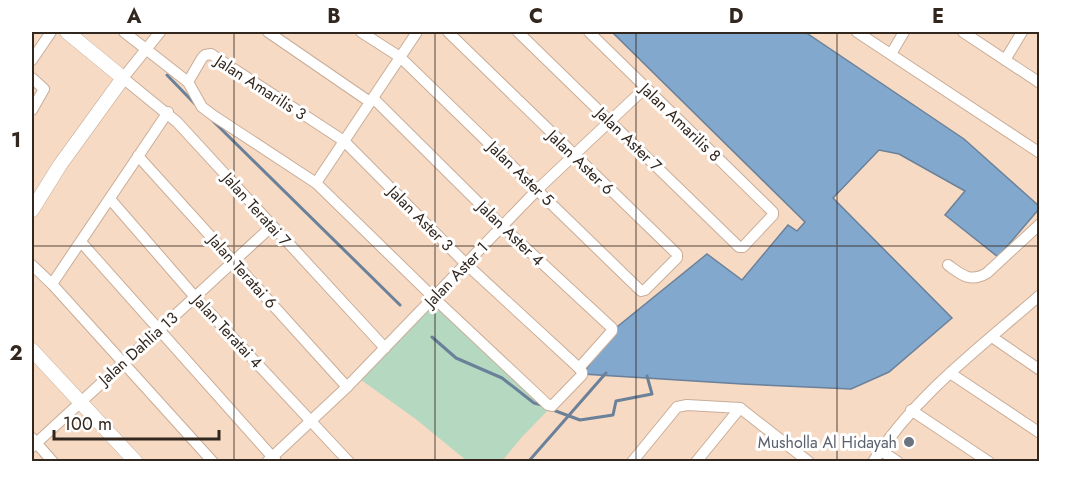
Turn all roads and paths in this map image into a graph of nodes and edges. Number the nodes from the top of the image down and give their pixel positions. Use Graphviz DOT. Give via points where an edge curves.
graph roads {
  1 [pos="51,32"];
  2 [pos="67,32"];
  3 [pos="124,32"];
  4 [pos="160,32"];
  5 [pos="268,32"];
  6 [pos="361,32"];
  7 [pos="417,32"];
  8 [pos="448,32"];
  9 [pos="518,32"];
  10 [pos="589,32"];
  11 [pos="857,32"];
  12 [pos="904,32"];
  13 [pos="964,32"];
  14 [pos="1022,32"];
  15 [pos="148,50"];
  16 [pos="891,54"];
  17 [pos="400,57"];
  18 [pos="32,60"];
  19 [pos="1005,60"];
  20 [pos="32,78"];
  21 [pos="123,78"];
  22 [pos="1037,78"];
  23 [pos="188,82"];
  24 [pos="646,87"];
  25 [pos="372,100"];
  26 [pos="32,110"];
  27 [pos="168,112"];
  28 [pos="610,122"];
  29 [pos="344,141"];
  30 [pos="1040,153"];
  31 [pos="574,155"];
  32 [pos="138,156"];
  33 [pos="316,183"];
  34 [pos="538,189"];
  35 [pos="110,199"];
  36 [pos="32,210"];
  37 [pos="1040,224"];
  38 [pos="272,226"];
  39 [pos="502,226"];
  40 [pos="81,242"];
  41 [pos="739,247"];
  42 [pos="234,261"];
  43 [pos="465,263"];
  44 [pos="32,265"];
  45 [pos="948,265"];
  46 [pos="52,284"];
  47 [pos="641,291"];
  48 [pos="195,297"];
  49 [pos="433,297"];
  50 [pos="1037,301"];
  51 [pos="160,329"];
  52 [pos="992,337"];
  53 [pos="385,348"];
  54 [pos="32,350"];
  55 [pos="123,363"];
  56 [pos="579,368"];
  57 [pos="1040,370"];
  58 [pos="950,373"];
  59 [pos="347,387"];
  60 [pos="80,400"];
  61 [pos="740,408"];
  62 [pos="911,410"];
  63 [pos="312,421"];
  64 [pos="1040,433"];
  65 [pos="33,442"];
  66 [pos="880,450"];
  67 [pos="272,460"];
  68 [pos="53,462"];
  69 [pos="136,462"];
  70 [pos="213,462"];
  71 [pos="349,462"];
  72 [pos="632,462"];
  73 [pos="696,462"];
  74 [pos="809,462"];
  75 [pos="873,462"];
  76 [pos="898,462"];
  77 [pos="989,462"];
  1 -- 18 [label="street"];
  2 -- 21 [label="street"];
  3 -- 15 [label="street"];
  4 -- 15 [label="street"];
  5 -- 25 [label="street, Jalan Aster 4"];
  6 -- 17 [label="street, Jalan Aster 5"];
  7 -- 17 [label="street"];
  8 -- 31 [label="street, Jalan Aster 6"];
  9 -- 28 [label="street, Jalan Aster 7"];
  10 -- 24 [label="street, Jalan Amarilis 8"];
  11 -- 16 [label="street"];
  12 -- 16 [label="street"];
  13 -- 19 [label="street"];
  14 -- 19 [label="street"];
  15 -- 21 [label="street"];
  15 -- 23 [label="street"];
  16 -- 30 [label="street"];
  17 -- 25 [label="street"];
  17 -- 34 [label="street, Jalan Aster 5"];
  19 -- 22 [label="street"];
  20 -- 26 [label="street" via="44,89"];
  21 -- 27 [label="street, Jalan Teratai 7"];
  21 -- 36 [label="street"];
  23 -- 29 [label="street, Jalan Amarilis 3" via="202,58 211,54"];
  23 -- 33 [label="street" via="202,107"];
  24 -- 28 [label="street, Jalan Aster 1"];
  24 -- 41 [label="street, Jalan Amarilis 8" via="773,212"];
  25 -- 29 [label="street"];
  25 -- 39 [label="street, Jalan Aster 4"];
  27 -- 32 [label="street"];
  27 -- 38 [label="street, Jalan Teratai 7"];
  28 -- 31 [label="street, Jalan Aster 1"];
  28 -- 41 [label="street, Jalan Aster 7"];
  29 -- 33 [label="street"];
  29 -- 43 [label="street, Jalan Aster 3"];
  31 -- 34 [label="street, Jalan Aster 1"];
  31 -- 47 [label="street, Jalan Aster 6" via="677,254"];
  32 -- 35 [label="street"];
  32 -- 42 [label="street, Jalan Teratai 6"];
  33 -- 49 [label="street"];
  34 -- 39 [label="street, Jalan Aster 1"];
  34 -- 47 [label="street, Jalan Aster 5"];
  35 -- 40 [label="street"];
  35 -- 48 [label="street, Jalan Teratai 4"];
  37 -- 45 [label="street" via="979,278 963,276"];
  38 -- 42 [label="street, Jalan Dahlia 13"];
  38 -- 53 [label="street, Jalan Teratai 7"];
  39 -- 43 [label="street, Jalan Aster 1"];
  39 -- 56 [label="street, Jalan Aster 4" via="612,328"];
  40 -- 46 [label="street"];
  40 -- 51 [label="street"];
  42 -- 48 [label="street, Jalan Dahlia 13"];
  42 -- 59 [label="street, Jalan Teratai 6"];
  43 -- 49 [label="street, Jalan Aster 1"];
  43 -- 56 [label="street, Jalan Aster 3"];
  44 -- 46 [label="street"];
  46 -- 55 [label="street"];
  48 -- 51 [label="street, Jalan Dahlia 13"];
  48 -- 63 [label="street, Jalan Teratai 4"];
  49 -- 53 [label="street, Jalan Aster 1"];
  49 -- 56 [label="street" via="548,405 552,406 582,375"];
  50 -- 52 [label="street"];
  51 -- 55 [label="street, Jalan Dahlia 13"];
  51 -- 67 [label="street"];
  52 -- 57 [label="street"];
  52 -- 58 [label="street"];
  53 -- 59 [label="street, Jalan Aster 1"];
  54 -- 60 [label="street"];
  55 -- 60 [label="street, Jalan Dahlia 13"];
  55 -- 70 [label="street"];
  58 -- 62 [label="street"];
  58 -- 64 [label="street"];
  59 -- 63 [label="street, Jalan Aster 1"];
  60 -- 65 [label="street, Jalan Dahlia 13"];
  60 -- 69 [label="street"];
  61 -- 72 [label="street" via="677,407"];
  61 -- 73 [label="street"];
  61 -- 74 [label="street"];
  62 -- 66 [label="street"];
  62 -- 77 [label="street"];
  63 -- 67 [label="street, Jalan Aster 1"];
  63 -- 71 [label="street, Jalan Teratai 4"];
  65 -- 68 [label="street"];
  66 -- 75 [label="street"];
  66 -- 76 [label="street"];
}
